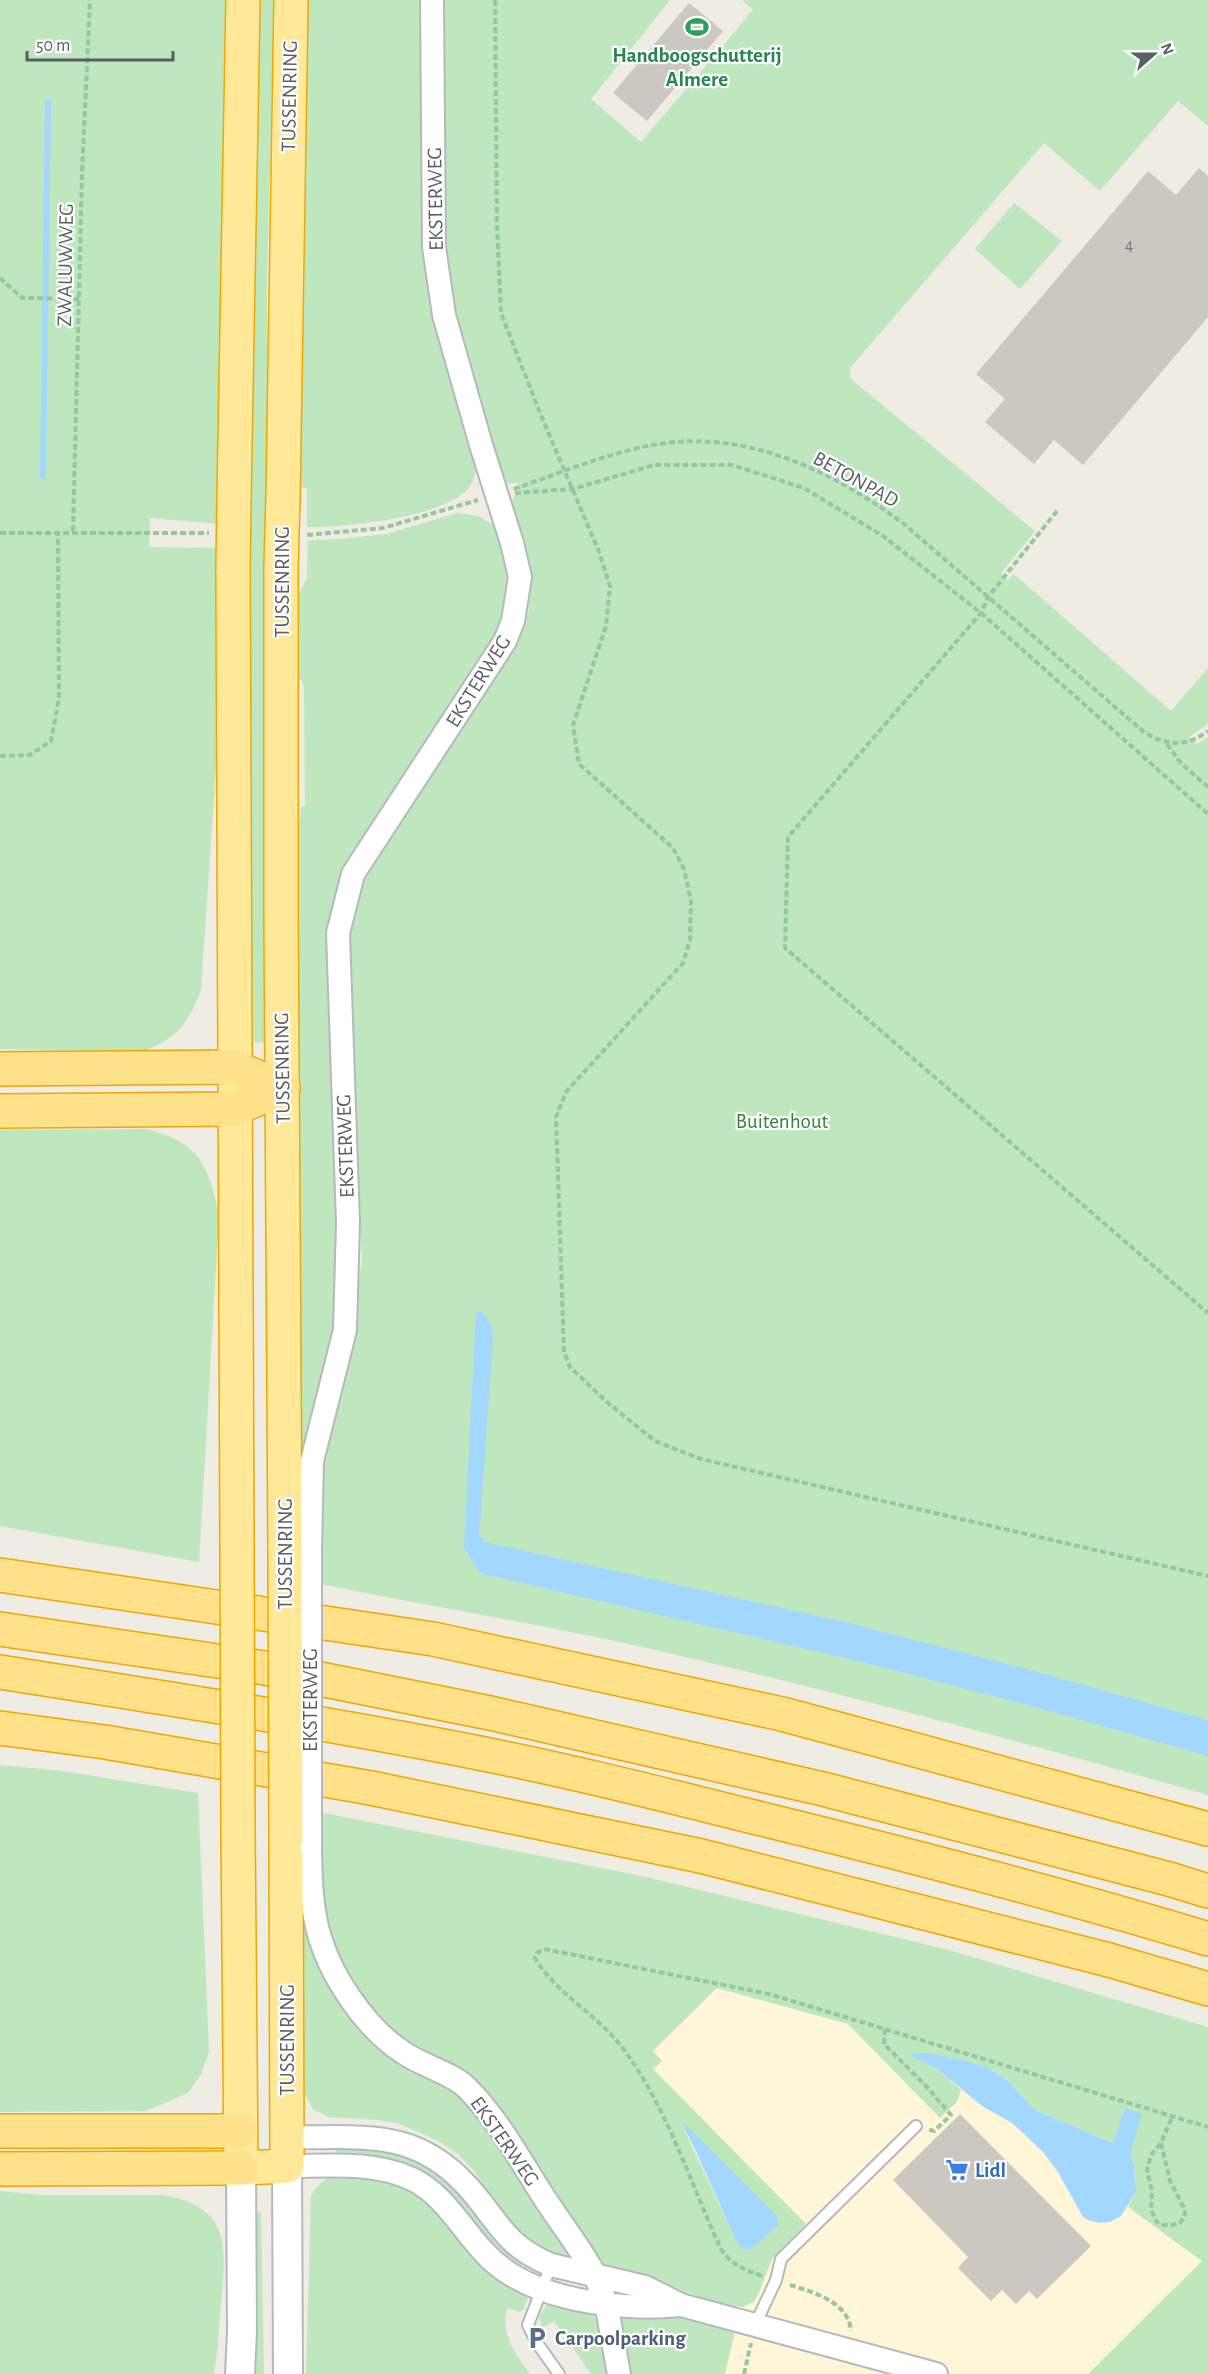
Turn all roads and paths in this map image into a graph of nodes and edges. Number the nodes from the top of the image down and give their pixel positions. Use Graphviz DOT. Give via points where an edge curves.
graph roads {
  1 [pos="90,0"];
  2 [pos="243,0"];
  3 [pos="291,0"];
  4 [pos="432,0"];
  5 [pos="495,0"];
  6 [pos="0,278"];
  7 [pos="79,299"];
  8 [pos="565,472"];
  9 [pos="573,489"];
  10 [pos="496,494"];
  11 [pos="1057,511"];
  12 [pos="58,531"];
  13 [pos="0,533"];
  14 [pos="988,597"];
  15 [pos="981,613"];
  16 [pos="1208,731"];
  17 [pos="1166,743"];
  18 [pos="0,756"];
  19 [pos="1208,787"];
  20 [pos="1208,814"];
  21 [pos="234,1067"];
  22 [pos="0,1069"];
  23 [pos="283,1088"];
  24 [pos="234,1109"];
  25 [pos="0,1111"];
  26 [pos="1208,1312"];
  27 [pos="297,1549"];
  28 [pos="0,1561"];
  29 [pos="0,1575"];
  30 [pos="1208,1576"];
  31 [pos="73,1585"];
  32 [pos="0,1629"];
  33 [pos="0,1672"];
  34 [pos="0,1728"];
  35 [pos="0,1737"];
  36 [pos="105,1742"];
  37 [pos="1208,1829"];
  38 [pos="298,1842"];
  39 [pos="1208,1891"];
  40 [pos="1208,1939"];
  41 [pos="1208,1989"];
  42 [pos="885,2029"];
  43 [pos="1173,2115"];
  44 [pos="916,2126"];
  45 [pos="1208,2127"];
  46 [pos="0,2131"];
  47 [pos="240,2131"];
  48 [pos="1161,2144"];
  49 [pos="287,2151"];
  50 [pos="241,2168"];
  51 [pos="0,2169"];
  52 [pos="551,2265"];
  53 [pos="590,2274"];
  54 [pos="776,2280"];
  55 [pos="541,2290"];
  56 [pos="601,2303"];
  57 [pos="681,2305"];
  58 [pos="755,2325"];
  59 [pos="846,2349"];
  60 [pos="240,2374"];
  61 [pos="288,2374"];
  62 [pos="559,2374"];
  63 [pos="619,2374"];
  64 [pos="744,2374"];
  65 [pos="936,2374"];
  1 -- 7 [label="path, ZWALUWWEG"];
  2 -- 21 [label="highway, bridge" via="233,570"];
  3 -- 23 [label="highway, TUSSENRING, bridge" via="281,567"];
  4 -- 10 [label="street, EKSTERWEG" via="434,247 444,315"];
  5 -- 8 [label="path" via="501,313"];
  6 -- 7 [label="path" via="22,298"];
  7 -- 12 [label="path, ZWALUWWEG" via="73,531"];
  8 -- 9 [label="path"];
  8 -- 10 [label="path, BETONPAD"];
  8 -- 14 [label="path, BETONPAD" via="624,452 676,441 731,444 762,451 820,473 877,504"];
  9 -- 10 [label="path"];
  9 -- 15 [label="path" via="654,465 732,465 804,488 883,536"];
  9 -- 30 [label="path" via="609,586 606,626 573,725 579,764 673,848 684,869 691,901 690,940 683,963 566,1092 555,1117 564,1352 570,1367 655,1441 701,1459"];
  10 -- 27 [label="street, EKSTERWEG" via="520,577 513,621 505,641 354,874 338,933 348,1223 345,1330 312,1461"];
  11 -- 14 [label="path"];
  12 -- 13 [label="path"];
  12 -- 18 [label="path" via="59,698 51,741 30,755"];
  14 -- 15 [label="path"];
  14 -- 17 [label="path, BETONPAD" via="1134,724"];
  15 -- 20 [label="path"];
  15 -- 26 [label="path" via="788,837 785,948"];
  16 -- 17 [label="path" via="1190,742"];
  17 -- 19 [label="path, BETONPAD"];
  21 -- 22 [label="highway"];
  21 -- 23 [label="highway"];
  21 -- 24 [label="highway"];
  23 -- 24 [label="highway"];
  23 -- 27 [label="highway, TUSSENRING"];
  24 -- 25 [label="highway"];
  24 -- 47 [label="highway, bridge"];
  27 -- 38 [label="highway, TUSSENRING, bridge"];
  28 -- 31 [label="highway"];
  29 -- 31 [label="highway"];
  31 -- 37 [label="highway" via="445,1641 782,1714"];
  32 -- 39 [label="highway" via="265,1668 490,1713 823,1789"];
  33 -- 40 [label="highway" via="263,1713 482,1754 827,1835 1090,1903"];
  34 -- 36 [label="highway"];
  35 -- 36 [label="highway"];
  36 -- 41 [label="highway" via="371,1788 701,1856"];
  38 -- 49 [label="highway, TUSSENRING"];
  38 -- 53 [label="street, EKSTERWEG" via="310,1875 320,1943 342,1986 363,2017 385,2039 465,2086 491,2115"];
  42 -- 43 [label="path"];
  42 -- 44 [label="path" via="884,2044 951,2115 934,2131"];
  42 -- 54 [label="path" via="769,1994 544,1949 537,1953 535,1958 555,1983 625,2051 652,2094 729,2260 744,2270"];
  43 -- 45 [label="path"];
  43 -- 48 [label="path"];
  44 -- 54 [label="lane" via="781,2259"];
  46 -- 47 [label="highway"];
  47 -- 49 [label="highway"];
  47 -- 50 [label="highway"];
  48 -- 48 [label="path" via="1151,2155 1147,2170 1151,2209 1161,2225 1172,2225 1180,2223 1185,2210 1170,2181"];
  49 -- 50 [label="highway"];
  49 -- 52 [label="street" via="374,2137 412,2147 433,2157 469,2188 511,2242"];
  49 -- 55 [label="street" via="374,2167 415,2180 450,2210 495,2264"];
  49 -- 61 [label="street"];
  50 -- 51 [label="highway"];
  50 -- 60 [label="street"];
  52 -- 53 [label="street"];
  52 -- 55 [label="lane"];
  53 -- 56 [label="street, EKSTERWEG"];
  53 -- 57 [label="street" via="645,2287"];
  54 -- 58 [label="lane"];
  54 -- 59 [label="path" via="810,2291 840,2308 851,2328"];
  55 -- 56 [label="street"];
  55 -- 62 [label="lane" via="528,2325"];
  56 -- 57 [label="street" via="649,2308"];
  56 -- 63 [label="street, EKSTERWEG" via="600,2315 610,2328"];
  57 -- 58 [label="street"];
  58 -- 59 [label="street"];
  58 -- 64 [label="path"];
  59 -- 65 [label="street"];
}
